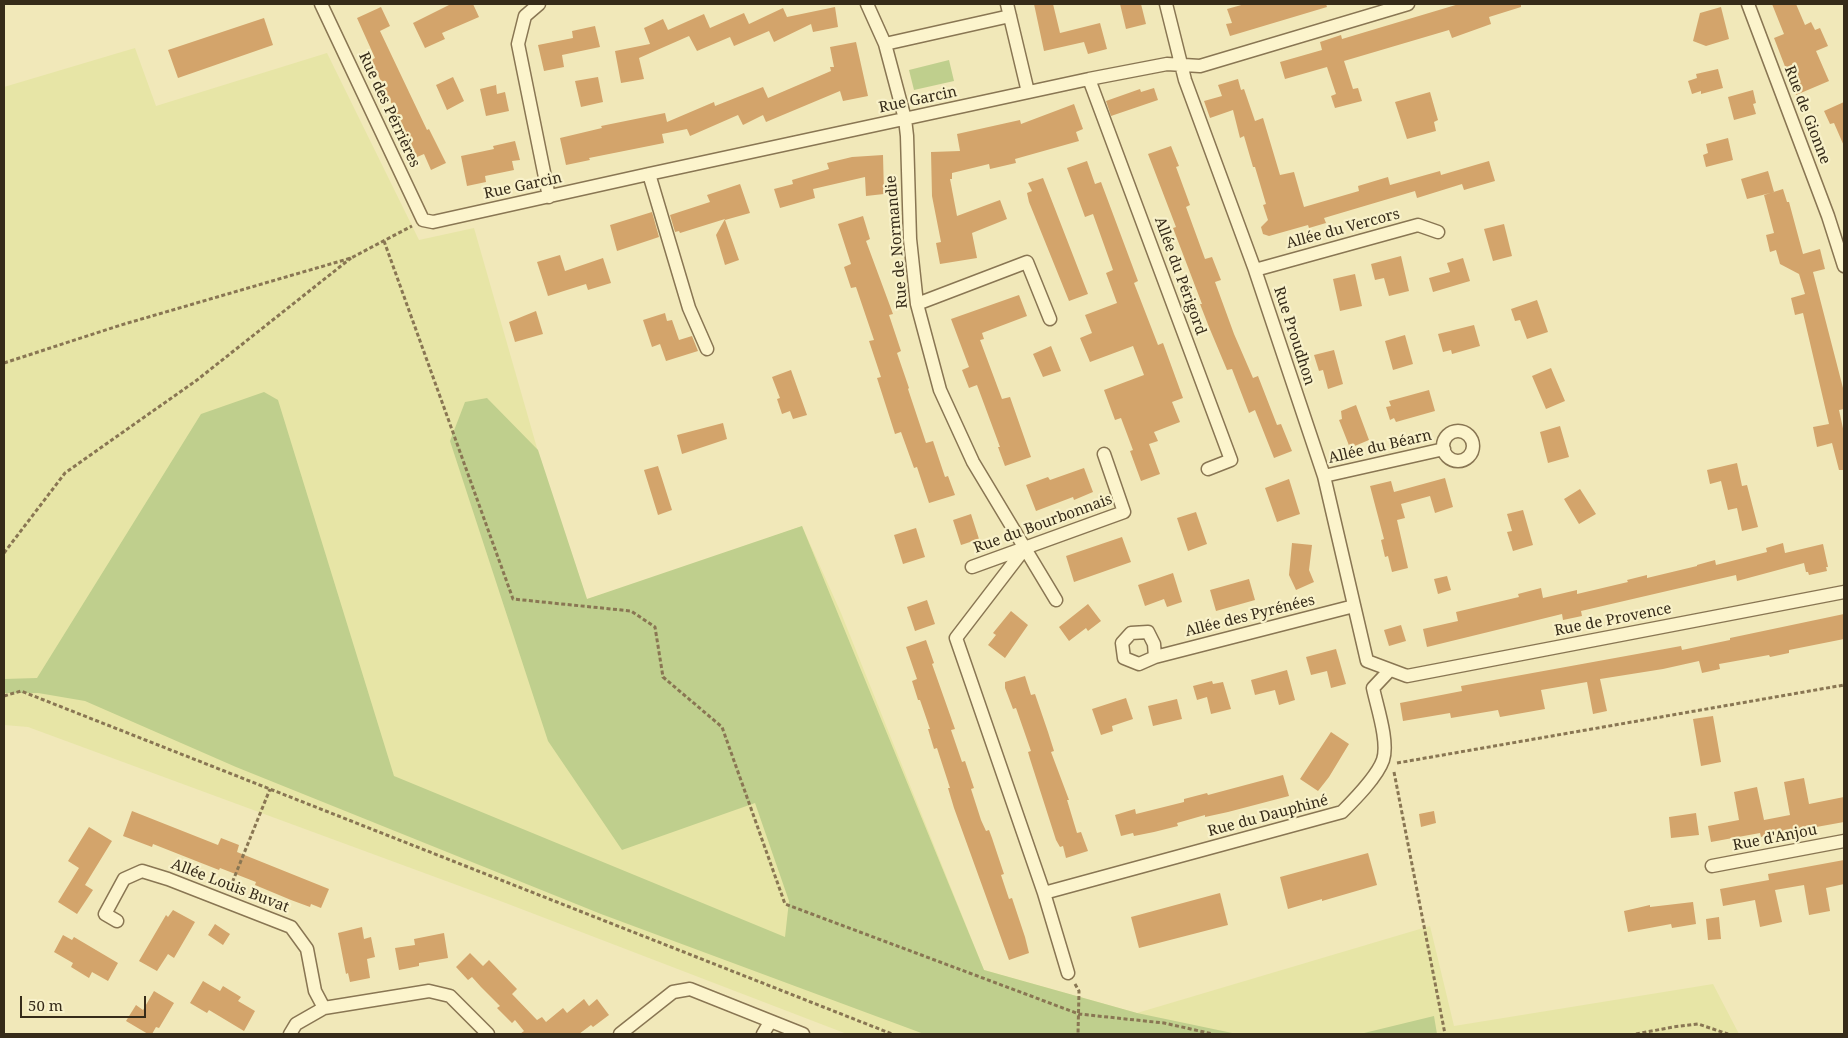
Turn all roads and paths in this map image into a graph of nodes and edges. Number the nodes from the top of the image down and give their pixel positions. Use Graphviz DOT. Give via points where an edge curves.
graph roads {
  1 [pos="321,4"];
  2 [pos="539,4"];
  3 [pos="867,4"];
  4 [pos="1166,4"];
  5 [pos="1408,4"];
  6 [pos="1748,4"];
  7 [pos="1009,10"];
  8 [pos="885,44"];
  9 [pos="1180,66"];
  10 [pos="1089,79"];
  11 [pos="1028,92"];
  12 [pos="904,119"];
  13 [pos="649,174"];
  14 [pos="549,197"];
  15 [pos="428,221"];
  16 [pos="1438,232"];
  17 [pos="384,241"];
  18 [pos="350,258"];
  19 [pos="1844,266"];
  20 [pos="1255,270"];
  21 [pos="917,304"];
  22 [pos="1050,319"];
  23 [pos="707,349"];
  24 [pos="4,363"];
  25 [pos="1444,449"];
  26 [pos="1104,454"];
  27 [pos="1208,469"];
  28 [pos="1324,476"];
  29 [pos="1025,548"];
  30 [pos="4,553"];
  31 [pos="972,568"];
  32 [pos="1844,592"];
  33 [pos="1056,600"];
  34 [pos="1354,606"];
  35 [pos="1155,657"];
  36 [pos="1389,671"];
  37 [pos="1844,685"];
  38 [pos="4,696"];
  39 [pos="270,789"];
  40 [pos="1844,841"];
  41 [pos="1712,866"];
  42 [pos="1044,893"];
  43 [pos="225,901"];
  44 [pos="117,921"];
  45 [pos="1068,973"];
  46 [pos="324,1008"];
  47 [pos="1078,1014"];
  48 [pos="770,1022"];
  49 [pos="290,1034"];
  50 [pos="488,1034"];
  51 [pos="620,1034"];
  52 [pos="763,1034"];
  53 [pos="803,1034"];
  54 [pos="892,1034"];
  55 [pos="1078,1034"];
  56 [pos="1213,1034"];
  57 [pos="1445,1034"];
  58 [pos="1636,1034"];
  59 [pos="1728,1034"];
  1 -- 15 [label="street, Rue des Pérrières"];
  2 -- 14 [label="street" via="525,16 518,44"];
  3 -- 8 [label="street, Rue de Normandie"];
  4 -- 9 [label="street, Rue Proudhon"];
  5 -- 9 [label="street, Rue Garcin" via="1200,66"];
  6 -- 19 [label="street, Rue de Gionne"];
  7 -- 8 [label="street"];
  7 -- 11 [label="street"];
  8 -- 12 [label="street, Rue de Normandie"];
  9 -- 10 [label="street, Rue Garcin" via="1167,64"];
  9 -- 20 [label="street, Rue Proudhon"];
  10 -- 11 [label="street, Rue Garcin"];
  10 -- 27 [label="street, Allée du Périgord" via="1231,460"];
  11 -- 12 [label="street, Rue Garcin"];
  12 -- 13 [label="street, Rue Garcin"];
  12 -- 21 [label="street, Rue de Normandie"];
  13 -- 14 [label="street, Rue Garcin"];
  13 -- 23 [label="street" via="689,308"];
  14 -- 15 [label="street, Rue Garcin"];
  15 -- 17 [label="path"];
  16 -- 20 [label="street, Allée du Vercors" via="1418,225"];
  17 -- 18 [label="path"];
  17 -- 47 [label="path" via="513,600 632,611 655,627 663,677 722,727 785,904"];
  18 -- 24 [label="path"];
  18 -- 30 [label="path" via="197,380 65,473"];
  20 -- 28 [label="street, Rue Proudhon"];
  21 -- 22 [label="street" via="1017,261 1027,262"];
  21 -- 29 [label="street, Rue de Normandie" via="940,390 973,462"];
  25 -- 28 [label="street, Allée du Béarn"];
  26 -- 29 [label="street, Rue du Bourbonnais" via="1124,512"];
  28 -- 34 [label="street, Rue Proudhon"];
  29 -- 31 [label="street, Rue du Bourbonnais"];
  29 -- 33 [label="street, Rue de Normandie"];
  29 -- 42 [label="street" via="956,638"];
  32 -- 36 [label="street, Rue de Provence" via="1407,676"];
  34 -- 35 [label="street, Allée des Pyrénées"];
  34 -- 36 [label="street, Rue Proudhon" via="1367,661"];
  36 -- 42 [label="street, Rue du Dauphiné" via="1373,688 1385,744 1383,760 1366,786 1342,812"];
  37 -- 57 [label="path" via="1392,764"];
  38 -- 39 [label="path" via="21,691"];
  39 -- 43 [label="path"];
  39 -- 54 [label="path"];
  40 -- 41 [label="street, Rue d'Anjou"];
  42 -- 45 [label="street"];
  43 -- 44 [label="street, Allée Louis Buvat" via="142,871 124,879 105,914"];
  43 -- 46 [label="street, Allée Louis Buvat" via="292,927 307,949 315,991"];
  45 -- 47 [label="path" via="1080,991"];
  46 -- 49 [label="street" via="296,1024"];
  46 -- 50 [label="street" via="429,991 450,996"];
  47 -- 55 [label="path"];
  47 -- 56 [label="path" via="1164,1023"];
  48 -- 51 [label="street" via="690,989 673,992"];
  48 -- 52 [label="street"];
  48 -- 53 [label="street"];
  58 -- 59 [label="path" via="1698,1024"];
}
